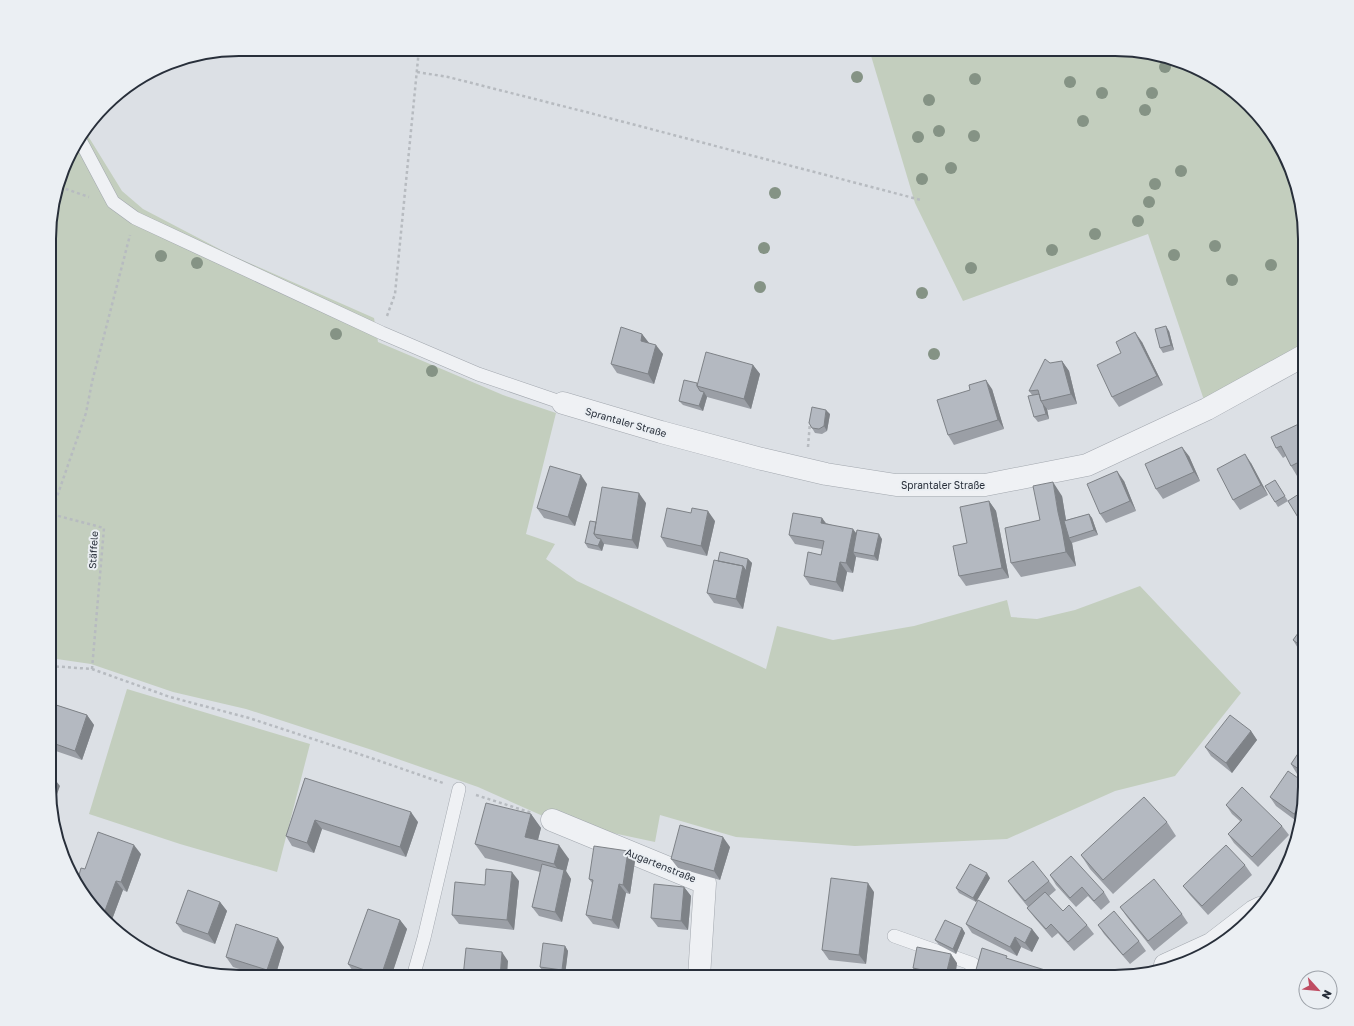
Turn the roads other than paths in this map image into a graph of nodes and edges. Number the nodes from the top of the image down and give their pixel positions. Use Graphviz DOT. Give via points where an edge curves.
graph roads {
  1 [pos="82,144"];
  2 [pos="1298,359"];
  3 [pos="563,403"];
  4 [pos="459,789"];
  5 [pos="552,820"];
  6 [pos="894,936"];
  7 [pos="1208,946"];
  8 [pos="1184,957"];
  9 [pos="415,970"];
  10 [pos="699,970"];
  11 [pos="972,970"];
  1 -- 3 [label="lane" via="113,202 135,218 382,333 478,374"];
  2 -- 3 [label="street, Sprantaler Straße" via="1207,409 1087,465 985,486 896,484 826,474 683,438"];
  4 -- 9 [label="lane"];
  5 -- 10 [label="street, Augartenstraße" via="705,883"];
  6 -- 11 [label="lane" via="973,964"];
  7 -- 8 [label="street"];
}
